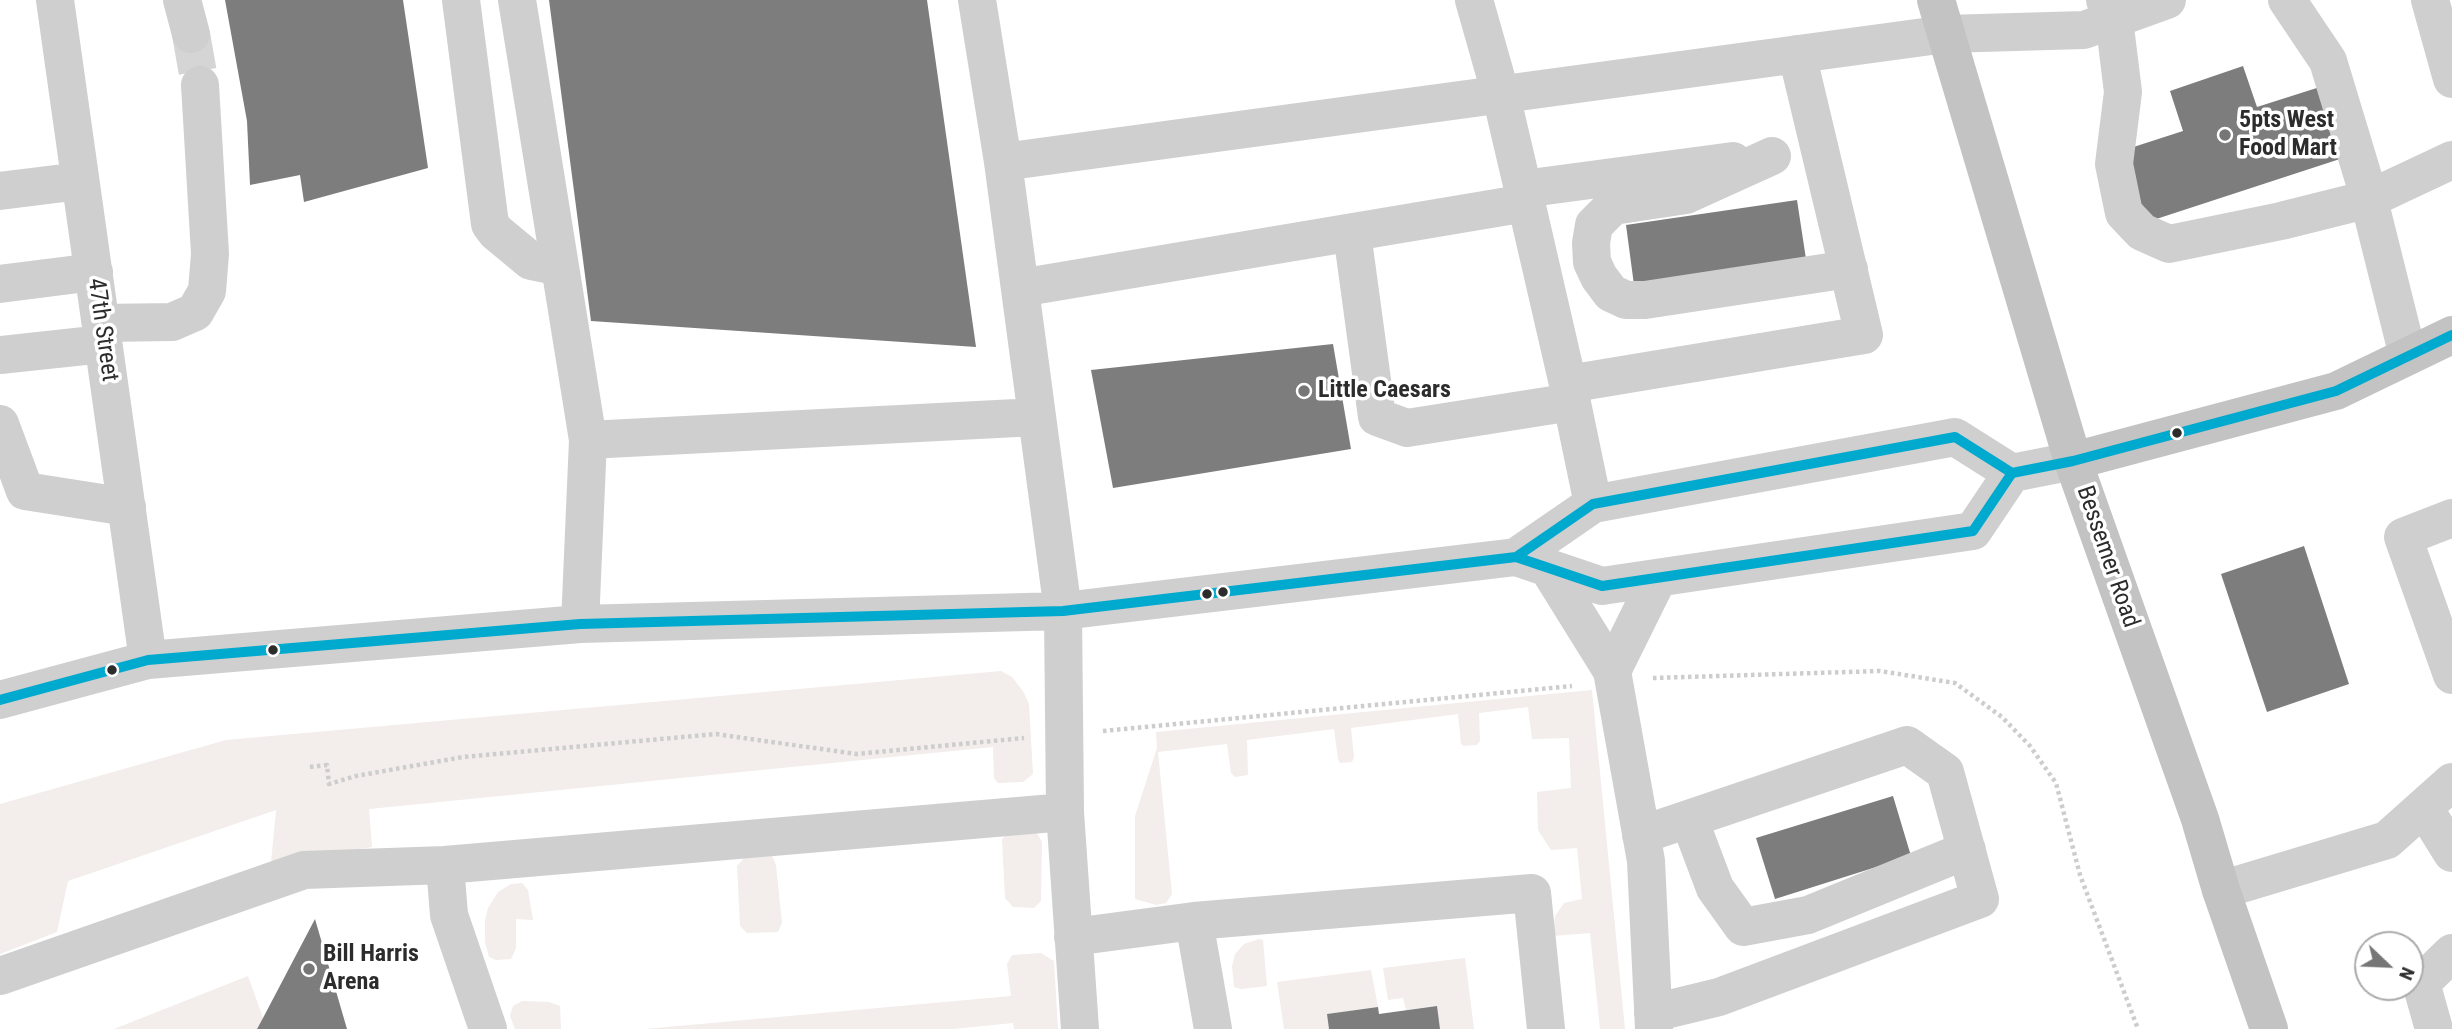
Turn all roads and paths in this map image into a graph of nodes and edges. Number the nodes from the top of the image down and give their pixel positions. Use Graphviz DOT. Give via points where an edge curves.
graph roads {
  1 [pos="55,0"];
  2 [pos="461,0"];
  3 [pos="517,0"];
  4 [pos="977,0"];
  5 [pos="1474,0"];
  6 [pos="2167,0"];
  7 [pos="2287,0"];
  8 [pos="2430,0"];
  9 [pos="2110,10"];
  10 [pos="1941,17"];
  11 [pos="1797,54"];
  12 [pos="2451,73"];
  13 [pos="200,85"];
  14 [pos="1501,95"];
  15 [pos="1822,150"];
  16 [pos="1772,156"];
  17 [pos="2452,160"];
  18 [pos="1003,162"];
  19 [pos="80,181"];
  20 [pos="0,191"];
  21 [pos="1525,196"];
  22 [pos="2369,199"];
  23 [pos="1352,233"];
  24 [pos="560,267"];
  25 [pos="1849,269"];
  26 [pos="94,272"];
  27 [pos="0,284"];
  28 [pos="1020,288"];
  29 [pos="102,334"];
  30 [pos="2452,335"];
  31 [pos="0,355"];
  32 [pos="2408,356"];
  33 [pos="1570,393"];
  34 [pos="1036,417"];
  35 [pos="0,424"];
  36 [pos="588,440"];
  37 [pos="2073,461"];
  38 [pos="2012,473"];
  39 [pos="1592,504"];
  40 [pos="127,508"];
  41 [pos="2452,518"];
  42 [pos="1532,562"];
  43 [pos="1658,578"];
  44 [pos="1063,611"];
  45 [pos="580,624"];
  46 [pos="148,660"];
  47 [pos="1612,671"];
  48 [pos="2452,675"];
  49 [pos="1576,685"];
  50 [pos="0,700"];
  51 [pos="1103,731"];
  52 [pos="1026,737"];
  53 [pos="310,767"];
  54 [pos="2452,782"];
  55 [pos="2424,808"];
  56 [pos="1065,811"];
  57 [pos="1689,819"];
  58 [pos="1642,835"];
  59 [pos="1966,850"];
  60 [pos="2452,853"];
  61 [pos="445,865"];
  62 [pos="2221,890"];
  63 [pos="1194,921"];
  64 [pos="1073,937"];
  65 [pos="2452,953"];
  66 [pos="0,976"];
  67 [pos="1653,1021"];
  68 [pos="488,1029"];
  69 [pos="1080,1029"];
  70 [pos="1213,1029"];
  71 [pos="1546,1029"];
  72 [pos="2269,1029"];
  73 [pos="2434,1029"];
  1 -- 19 [label="street, 47th Street"];
  2 -- 24 [label="street" via="490,224 531,261"];
  3 -- 24 [label="street"];
  4 -- 18 [label="street"];
  5 -- 14 [label="street"];
  6 -- 9 [label="street"];
  7 -- 22 [label="street" via="2328,61"];
  8 -- 12 [label="street"];
  9 -- 10 [label="street" via="2084,30"];
  9 -- 22 [label="street" via="2123,92 2114,164 2124,213 2142,232 2169,244"];
  10 -- 11 [label="street"];
  10 -- 37 [label="main road, Bessemer Road"];
  11 -- 14 [label="street"];
  11 -- 15 [label="street"];
  13 -- 29 [label="street" via="210,254 207,291 195,312 172,322"];
  14 -- 18 [label="street"];
  14 -- 21 [label="street"];
  15 -- 16 [label="street"];
  15 -- 25 [label="street"];
  16 -- 21 [label="street" via="1594,179"];
  16 -- 25 [label="street" via="1686,195 1613,206 1594,225 1592,262 1599,277 1611,293 1626,300 1645,300"];
  17 -- 22 [label="street"];
  18 -- 28 [label="street"];
  19 -- 20 [label="street"];
  19 -- 26 [label="street, 47th Street"];
  21 -- 23 [label="street"];
  21 -- 33 [label="street"];
  22 -- 32 [label="street"];
  23 -- 28 [label="street"];
  23 -- 33 [label="street" via="1377,417 1407,428"];
  24 -- 36 [label="street"];
  25 -- 33 [label="street" via="1864,335"];
  26 -- 27 [label="street"];
  26 -- 29 [label="street, 47th Street"];
  28 -- 34 [label="street"];
  29 -- 31 [label="street"];
  29 -- 40 [label="street, 47th Street"];
  30 -- 32 [label="main road"];
  32 -- 37 [label="main road" via="2336,391"];
  33 -- 39 [label="street"];
  34 -- 36 [label="street"];
  34 -- 44 [label="street"];
  35 -- 40 [label="street" via="25,491"];
  36 -- 45 [label="street"];
  37 -- 38 [label="street"];
  37 -- 62 [label="main road, Bessemer Road"];
  38 -- 39 [label="street" via="1955,437"];
  38 -- 43 [label="street" via="1973,531"];
  39 -- 42 [label="street"];
  40 -- 46 [label="street, 47th Street"];
  41 -- 48 [label="street" via="2403,537"];
  42 -- 43 [label="street" via="1602,586"];
  42 -- 44 [label="street"];
  42 -- 47 [label="street"];
  43 -- 47 [label="street"];
  44 -- 45 [label="street"];
  44 -- 56 [label="street"];
  45 -- 46 [label="street"];
  46 -- 50 [label="street"];
  47 -- 58 [label="street"];
  49 -- 51 [label="path"];
  52 -- 53 [label="path" via="856,754 716,734 463,757 329,784 327,765"];
  54 -- 55 [label="street"];
  55 -- 60 [label="street"];
  55 -- 62 [label="street" via="2387,840"];
  56 -- 61 [label="street"];
  56 -- 64 [label="street"];
  57 -- 58 [label="street"];
  57 -- 59 [label="street" via="1907,745 1945,772"];
  57 -- 59 [label="street" via="1714,888 1743,927 1808,915"];
  58 -- 67 [label="street"];
  59 -- 67 [label="street" via="1980,899"];
  61 -- 66 [label="street" via="304,870"];
  61 -- 68 [label="street" via="449,915"];
  62 -- 72 [label="main road, Bessemer Road"];
  63 -- 64 [label="street"];
  63 -- 70 [label="street"];
  63 -- 71 [label="street" via="1532,893"];
  64 -- 69 [label="street"];
  65 -- 73 [label="street" via="2421,984"];
}
